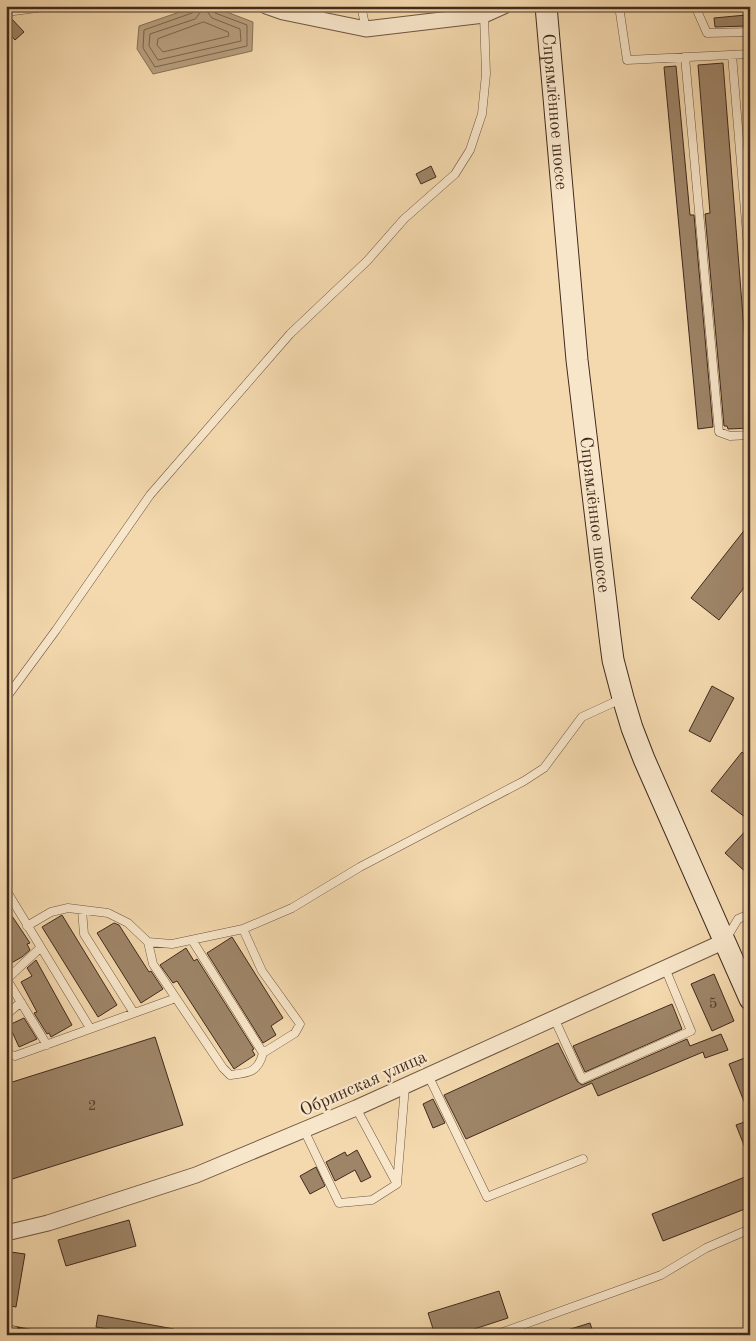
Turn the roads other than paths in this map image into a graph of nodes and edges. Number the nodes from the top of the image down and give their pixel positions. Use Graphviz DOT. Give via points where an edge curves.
graph roads {
  1 [pos="38,6"];
  2 [pos="266,6"];
  3 [pos="361,6"];
  4 [pos="504,6"];
  5 [pos="546,6"];
  6 [pos="619,6"];
  7 [pos="695,6"];
  8 [pos="6,12"];
  9 [pos="321,13"];
  10 [pos="484,15"];
  11 [pos="366,29"];
  12 [pos="750,32"];
  13 [pos="750,54"];
  14 [pos="732,55"];
  15 [pos="684,57"];
  16 [pos="750,272"];
  17 [pos="750,435"];
  18 [pos="6,698"];
  19 [pos="623,698"];
  20 [pos="6,890"];
  21 [pos="82,910"];
  22 [pos="750,914"];
  23 [pos="27,926"];
  24 [pos="243,929"];
  25 [pos="192,940"];
  26 [pos="725,941"];
  27 [pos="148,942"];
  28 [pos="40,948"];
  29 [pos="665,968"];
  30 [pos="7,978"];
  31 [pos="176,998"];
  32 [pos="750,999"];
  33 [pos="21,1002"];
  34 [pos="134,1012"];
  35 [pos="6,1015"];
  36 [pos="554,1018"];
  37 [pos="90,1028"];
  38 [pos="47,1044"];
  39 [pos="263,1053"];
  40 [pos="6,1054"];
  41 [pos="428,1075"];
  42 [pos="405,1086"];
  43 [pos="356,1108"];
  44 [pos="304,1130"];
  45 [pos="583,1159"];
  46 [pos="397,1184"];
  47 [pos="750,1229"];
  48 [pos="6,1234"];
  49 [pos="495,1335"];
  1 -- 8 [label="lane"];
  2 -- 9 [label="street" via="283,12"];
  3 -- 11 [label="lane"];
  4 -- 10 [label="street"];
  5 -- 19 [label="main road, Спрямлённое шоссе" via="579,379 613,660"];
  6 -- 15 [label="lane" via="627,60"];
  7 -- 12 [label="lane" via="707,33"];
  9 -- 11 [label="street"];
  10 -- 11 [label="street"];
  10 -- 18 [label="lane" via="486,74 482,114 470,150 455,174 404,219 367,261 290,334 150,495"];
  13 -- 14 [label="lane"];
  14 -- 15 [label="lane"];
  14 -- 16 [label="lane"];
  15 -- 17 [label="lane" via="720,432 730,436"];
  19 -- 24 [label="lane" via="582,718 544,768 531,777 360,867 292,908"];
  19 -- 26 [label="main road, Спрямлённое шоссе" via="644,759"];
  20 -- 23 [label="lane"];
  21 -- 23 [label="lane" via="68,908 51,912"];
  21 -- 27 [label="lane" via="108,913 128,923"];
  21 -- 34 [label="lane" via="84,934"];
  22 -- 26 [label="lane" via="738,919"];
  23 -- 28 [label="lane"];
  24 -- 25 [label="lane"];
  24 -- 39 [label="lane" via="262,971 300,1024 295,1033"];
  25 -- 27 [label="lane" via="172,944"];
  25 -- 39 [label="lane"];
  26 -- 29 [label="street, Обринская улица"];
  26 -- 32 [label="main road, Спрямлённое шоссе"];
  27 -- 31 [label="lane" via="153,964"];
  28 -- 30 [label="lane"];
  28 -- 37 [label="lane"];
  29 -- 36 [label="street, Обринская улица"];
  29 -- 36 [label="lane" via="691,1031 582,1079"];
  30 -- 33 [label="lane"];
  31 -- 34 [label="lane"];
  31 -- 39 [label="lane" via="230,1075 249,1073 260,1064"];
  33 -- 35 [label="lane"];
  33 -- 38 [label="lane"];
  34 -- 37 [label="lane"];
  36 -- 41 [label="street, Обринская улица"];
  37 -- 38 [label="lane"];
  38 -- 40 [label="lane" via="14,1056"];
  41 -- 42 [label="street, Обринская улица"];
  41 -- 45 [label="lane" via="487,1197"];
  42 -- 43 [label="street, Обринская улица"];
  42 -- 46 [label="lane"];
  43 -- 44 [label="street, Обринская улица"];
  43 -- 46 [label="lane"];
  44 -- 46 [label="lane" via="339,1203 372,1200"];
  44 -- 48 [label="street, Обринская улица" via="196,1174"];
  47 -- 49 [label="lane" via="706,1248 661,1275"];
}
